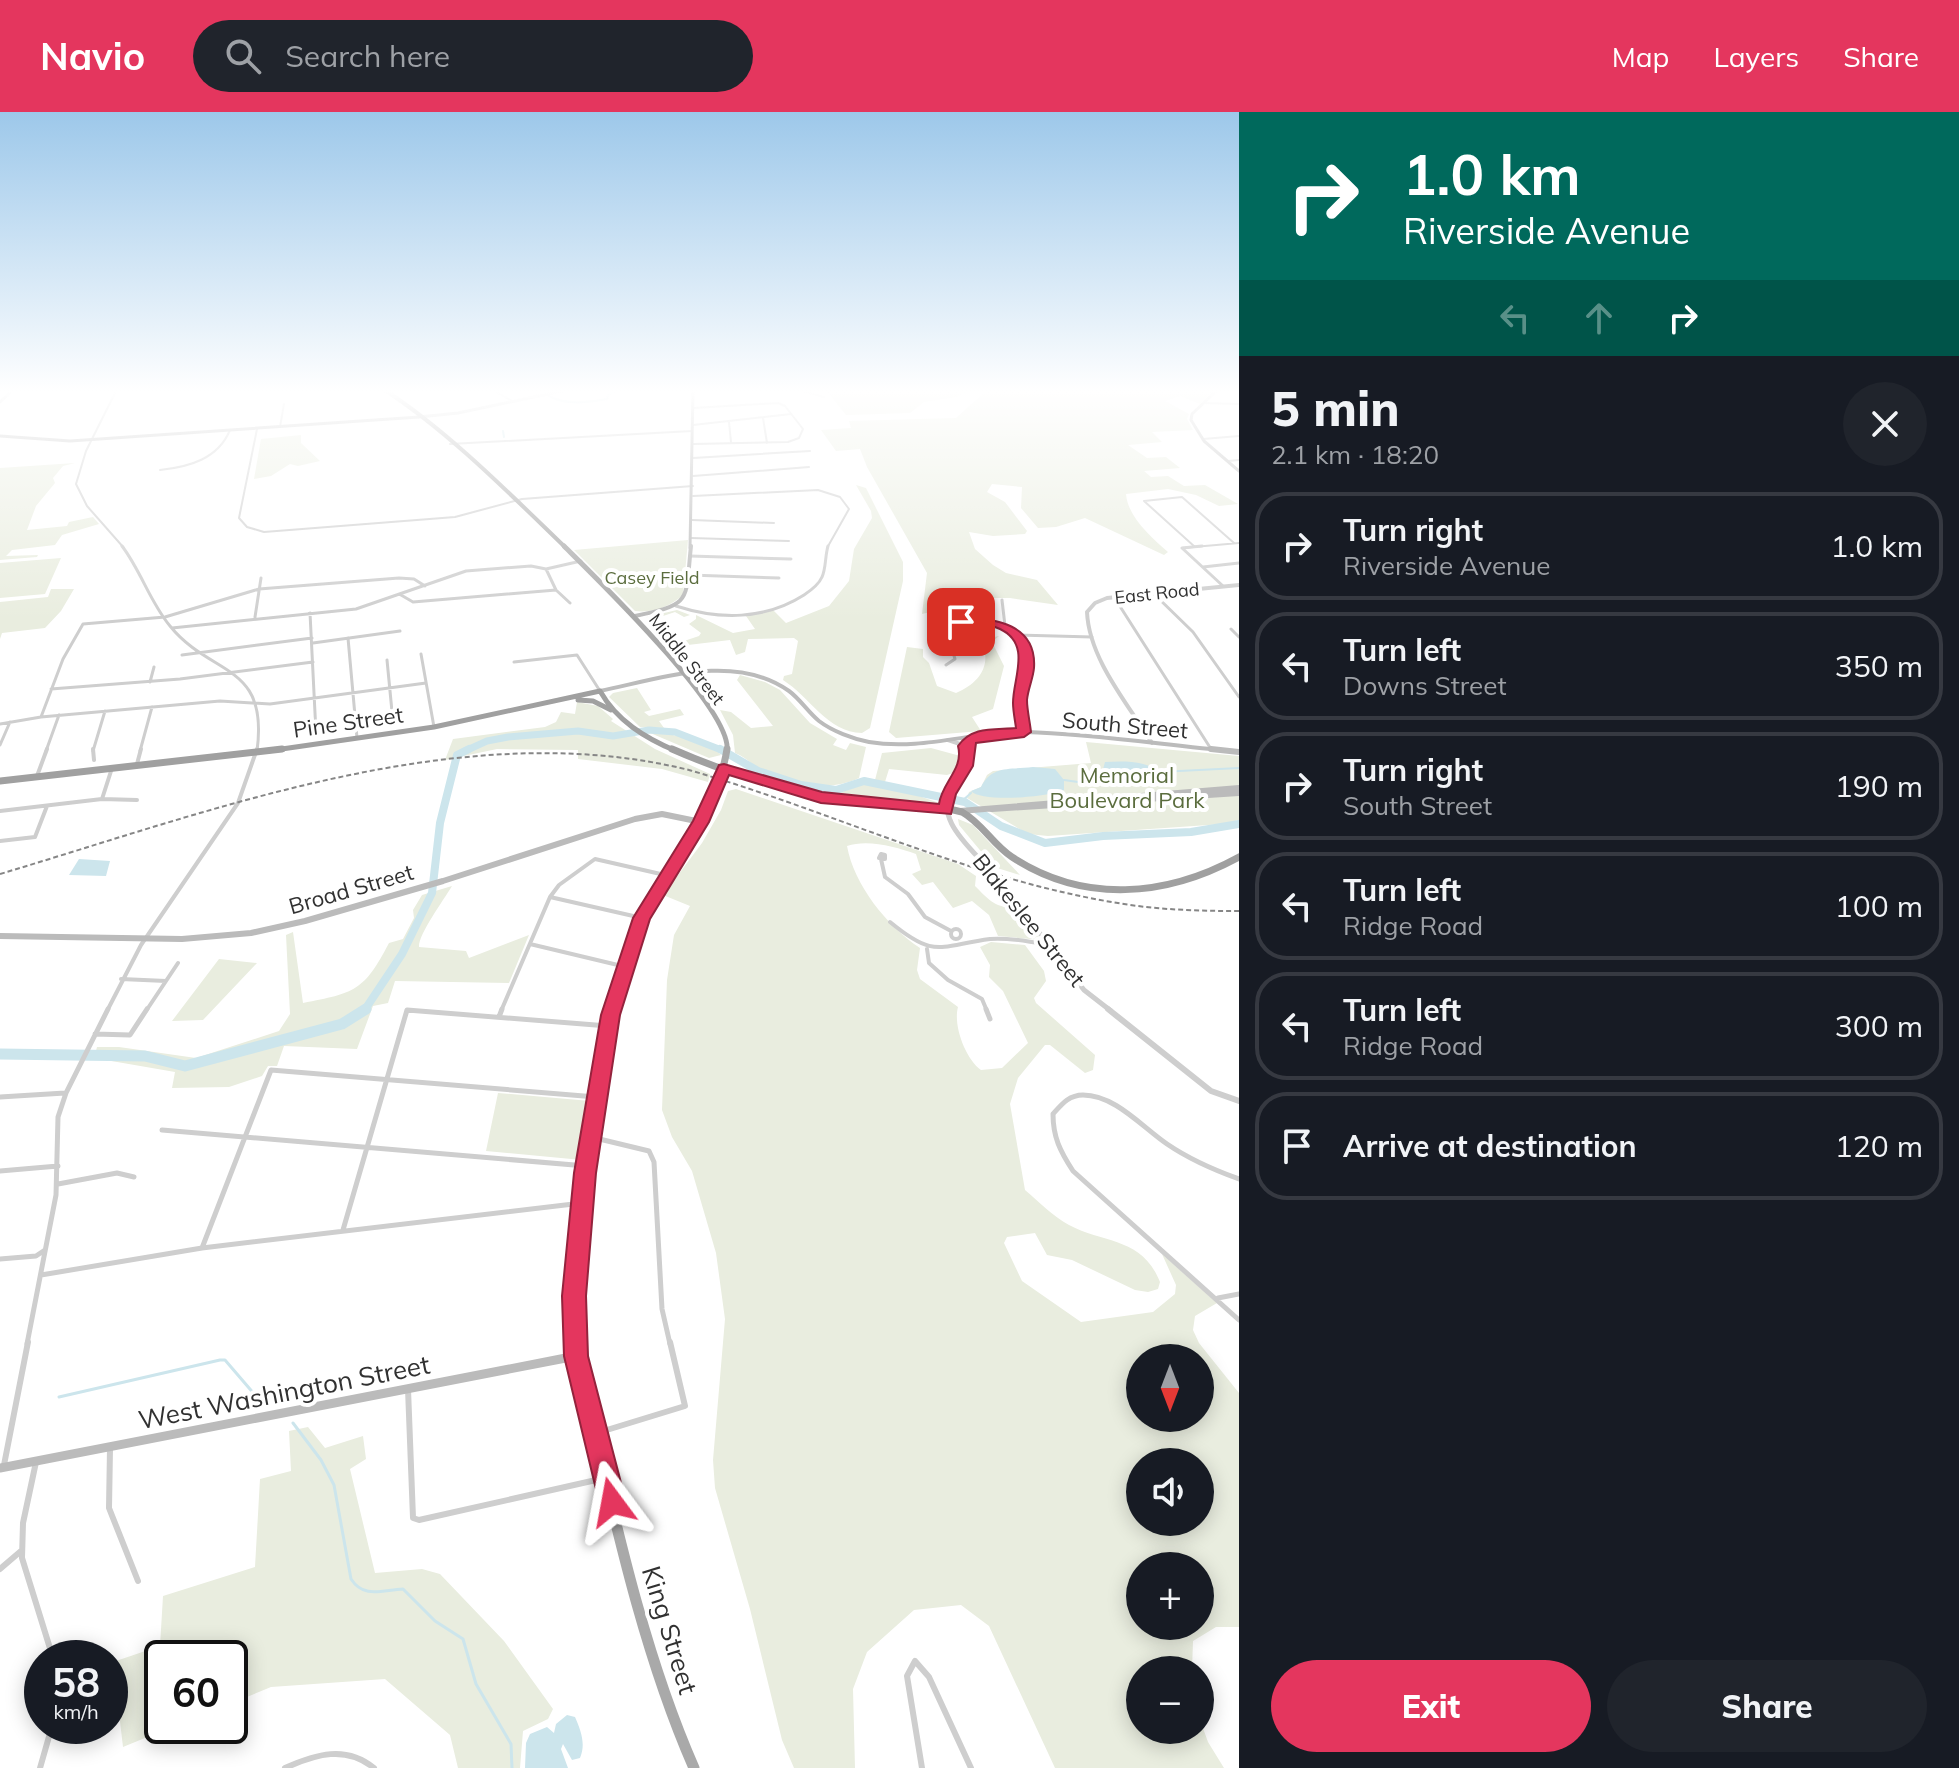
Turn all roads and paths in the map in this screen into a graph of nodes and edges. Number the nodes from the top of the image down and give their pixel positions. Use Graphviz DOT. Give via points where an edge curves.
graph roads {
  1 [pos="80,466"];
  2 [pos="180,466"];
  3 [pos="249,466"];
  4 [pos="476,466"];
  5 [pos="693,466"];
  6 [pos="809,467"];
  7 [pos="160,470"];
  8 [pos="693,476"];
  9 [pos="693,486"];
  10 [pos="693,496"];
  11 [pos="516,500"];
  12 [pos="692,520"];
  13 [pos="774,523"];
  14 [pos="691,538"];
  15 [pos="789,541"];
  16 [pos="1237,543"];
  17 [pos="1195,547"];
  18 [pos="690,556"];
  19 [pos="498,558"];
  20 [pos="791,559"];
  21 [pos="581,561"];
  22 [pos="1239,563"];
  23 [pos="1203,567"];
  24 [pos="499,568"];
  25 [pos="546,569"];
  26 [pos="689,575"];
  27 [pos="261,578"];
  28 [pos="779,578"];
  29 [pos="1239,585"];
  30 [pos="425,586"];
  31 [pos="1223,586"];
  32 [pos="259,589"];
  33 [pos="556,590"];
  34 [pos="1153,593"];
  35 [pos="401,595"];
  36 [pos="1114,597"];
  37 [pos="1002,600"];
  38 [pos="570,603"];
  39 [pos="676,606"];
  40 [pos="310,613"];
  41 [pos="635,616"];
  42 [pos="165,617"];
  43 [pos="255,617"];
  44 [pos="1005,626"];
  45 [pos="172,628"];
  46 [pos="1239,629"];
  47 [pos="400,631"];
  48 [pos="1017,635"];
  49 [pos="1092,637"];
  50 [pos="1239,637"];
  51 [pos="348,638"];
  52 [pos="312,640"];
  53 [pos="202,652"];
  54 [pos="421,654"];
  55 [pos="182,655"];
  56 [pos="387,660"];
  57 [pos="313,662"];
  58 [pos="514,662"];
  59 [pos="946,665"];
  60 [pos="154,667"];
  61 [pos="233,672"];
  62 [pos="684,674"];
  63 [pos="150,682"];
  64 [pos="426,683"];
  65 [pos="390,688"];
  66 [pos="51,689"];
  67 [pos="600,691"];
  68 [pos="353,693"];
  69 [pos="1239,697"];
  70 [pos="315,699"];
  71 [pos="552,702"];
  72 [pos="254,704"];
  73 [pos="152,707"];
  74 [pos="105,711"];
  75 [pos="612,711"];
  76 [pos="59,715"];
  77 [pos="41,717"];
  78 [pos="11,721"];
  79 [pos="393,722"];
  80 [pos="0,724"];
  81 [pos="434,727"];
  82 [pos="1024,732"];
  83 [pos="316,733"];
  84 [pos="976,736"];
  85 [pos="357,738"];
  86 [pos="947,740"];
  87 [pos="1153,744"];
  88 [pos="0,745"];
  89 [pos="966,746"];
  90 [pos="1211,749"];
  91 [pos="1239,752"];
  92 [pos="257,753"];
  93 [pos="94,760"];
  94 [pos="136,766"];
  95 [pos="112,768"];
  96 [pos="724,769"];
  97 [pos="37,776"];
  98 [pos="0,779"];
  99 [pos="1239,790"];
  100 [pos="102,799"];
  101 [pos="137,800"];
  102 [pos="47,806"];
  103 [pos="946,807"];
  104 [pos="0,811"];
  105 [pos="960,811"];
  106 [pos="701,822"];
  107 [pos="0,841"];
  108 [pos="1239,857"];
  109 [pos="881,859"];
  110 [pos="668,875"];
  111 [pos="550,897"];
  112 [pos="642,918"];
  113 [pos="890,922"];
  114 [pos="0,936"];
  115 [pos="145,938"];
  116 [pos="530,944"];
  117 [pos="967,945"];
  118 [pos="1050,945"];
  119 [pos="927,949"];
  120 [pos="178,963"];
  121 [pos="624,966"];
  122 [pos="121,979"];
  123 [pos="166,981"];
  124 [pos="499,1017"];
  125 [pos="990,1019"];
  126 [pos="608,1026"];
  127 [pos="94,1034"];
  128 [pos="387,1079"];
  129 [pos="66,1093"];
  130 [pos="0,1097"];
  131 [pos="597,1097"];
  132 [pos="1239,1101"];
  133 [pos="162,1130"];
  134 [pos="246,1136"];
  135 [pos="590,1137"];
  136 [pos="368,1146"];
  137 [pos="58,1166"];
  138 [pos="586,1166"];
  139 [pos="0,1171"];
  140 [pos="134,1177"];
  141 [pos="1239,1179"];
  142 [pos="58,1184"];
  143 [pos="582,1203"];
  144 [pos="343,1230"];
  145 [pos="202,1248"];
  146 [pos="45,1250"];
  147 [pos="0,1259"];
  148 [pos="41,1275"];
  149 [pos="1239,1294"];
  150 [pos="1216,1298"];
  151 [pos="1239,1320"];
  152 [pos="576,1356"];
  153 [pos="408,1389"];
  154 [pos="595,1434"];
  155 [pos="110,1448"];
  156 [pos="36,1462"];
  157 [pos="2,1468"];
  158 [pos="607,1477"];
  159 [pos="21,1551"];
  160 [pos="0,1569"];
  161 [pos="138,1581"];
  162 [pos="47,1640"];
  163 [pos="47,1744"];
  164 [pos="40,1768"];
  165 [pos="287,1768"];
  166 [pos="374,1768"];
  167 [pos="694,1768"];
  168 [pos="922,1768"];
  169 [pos="971,1768"];
  1 -- 42 [label="street" via="77,493 131,556"];
  2 -- 7 [label="street"];
  3 -- 11 [label="street" via="239,513 241,522 255,530 291,532 455,517"];
  4 -- 11 [label="main road, Middle Street"];
  5 -- 8 [label="main road"];
  6 -- 8 [label="street"];
  8 -- 9 [label="main road"];
  9 -- 10 [label="main road"];
  9 -- 11 [label="street"];
  10 -- 12 [label="main road"];
  10 -- 39 [label="street" via="818,490 836,494 849,509 827,548 822,578 796,599 735,616"];
  11 -- 21 [label="main road, Middle Street"];
  12 -- 13 [label="street"];
  12 -- 14 [label="main road"];
  14 -- 15 [label="street"];
  14 -- 18 [label="main road"];
  16 -- 17 [label="street"];
  16 -- 17 [label="street" via="1182,497 1144,501"];
  17 -- 23 [label="street" via="1182,548"];
  18 -- 20 [label="street"];
  18 -- 26 [label="main road"];
  19 -- 24 [label="street"];
  21 -- 25 [label="street"];
  21 -- 41 [label="main road, Middle Street"];
  22 -- 23 [label="street"];
  23 -- 31 [label="street"];
  24 -- 25 [label="street"];
  24 -- 30 [label="street" via="466,571"];
  25 -- 33 [label="street"];
  26 -- 28 [label="street"];
  26 -- 39 [label="main road" via="686,594"];
  27 -- 32 [label="street"];
  29 -- 31 [label="street, East Road"];
  30 -- 32 [label="street" via="399,578"];
  30 -- 35 [label="street"];
  31 -- 34 [label="street, East Road"];
  32 -- 42 [label="street"];
  32 -- 43 [label="street"];
  33 -- 35 [label="street" via="413,602"];
  33 -- 38 [label="street"];
  34 -- 36 [label="street, East Road"];
  34 -- 69 [label="street" via="1193,632"];
  35 -- 40 [label="street" via="366,607"];
  36 -- 49 [label="street, East Road" via="1098,601 1087,612"];
  36 -- 90 [label="street"];
  37 -- 44 [label="street"];
  39 -- 41 [label="main road"];
  40 -- 43 [label="street"];
  40 -- 52 [label="street"];
  41 -- 62 [label="main road, Middle Street"];
  42 -- 45 [label="street"];
  42 -- 66 [label="street" via="83,624"];
  43 -- 45 [label="street"];
  44 -- 48 [label="street"];
  44 -- 59 [label="street" via="970,621 950,625 946,630 955,659"];
  45 -- 53 [label="street"];
  46 -- 50 [label="street" via="1231,629"];
  47 -- 51 [label="street"];
  48 -- 49 [label="street"];
  48 -- 82 [label="street" via="1026,652 1020,702"];
  49 -- 87 [label="street"];
  51 -- 52 [label="street"];
  51 -- 68 [label="street"];
  52 -- 53 [label="street"];
  52 -- 57 [label="street"];
  53 -- 55 [label="street"];
  53 -- 61 [label="street"];
  54 -- 64 [label="street"];
  56 -- 65 [label="street"];
  57 -- 61 [label="street"];
  57 -- 70 [label="street"];
  58 -- 67 [label="street" via="577,655"];
  60 -- 63 [label="street"];
  61 -- 63 [label="street"];
  61 -- 72 [label="street"];
  62 -- 67 [label="main road, Pine Street"];
  62 -- 86 [label="main road, Pine Street" via="722,670 767,678 819,721 853,738 896,745"];
  62 -- 96 [label="main road, Middle Street" via="719,723 728,749"];
  63 -- 66 [label="street"];
  64 -- 65 [label="street"];
  64 -- 81 [label="street"];
  65 -- 68 [label="street"];
  65 -- 79 [label="street"];
  66 -- 77 [label="street"];
  67 -- 71 [label="highway, Pine Street"];
  67 -- 75 [label="highway"];
  68 -- 70 [label="street"];
  68 -- 85 [label="street"];
  70 -- 72 [label="street"];
  70 -- 83 [label="street"];
  71 -- 75 [label="highway" via="585,700"];
  71 -- 81 [label="highway, Pine Street"];
  72 -- 73 [label="street"];
  72 -- 92 [label="street" via="260,734"];
  73 -- 74 [label="street"];
  73 -- 94 [label="street"];
  74 -- 76 [label="street"];
  74 -- 93 [label="street"];
  75 -- 96 [label="highway" via="651,740"];
  76 -- 77 [label="street"];
  76 -- 97 [label="street"];
  77 -- 78 [label="street"];
  78 -- 80 [label="street"];
  78 -- 88 [label="street"];
  81 -- 85 [label="highway, Pine Street"];
  82 -- 84 [label="main road, South Street"];
  82 -- 87 [label="main road, South Street"];
  84 -- 86 [label="main road, South Street"];
  84 -- 89 [label="street"];
  85 -- 92 [label="highway, Pine Street"];
  86 -- 89 [label="street"];
  87 -- 90 [label="main road, South Street"];
  89 -- 103 [label="street" via="966,766"];
  90 -- 91 [label="main road, South Street"];
  92 -- 94 [label="highway, Pine Street"];
  92 -- 115 [label="street" via="250,780 227,821"];
  94 -- 95 [label="highway, Pine Street"];
  95 -- 97 [label="highway, Pine Street"];
  95 -- 100 [label="street"];
  96 -- 103 [label="highway" via="821,798"];
  96 -- 106 [label="main road, King Street"];
  97 -- 98 [label="highway, Pine Street"];
  99 -- 105 [label="main road"];
  100 -- 101 [label="street"];
  100 -- 102 [label="street"];
  102 -- 104 [label="street"];
  102 -- 107 [label="street" via="35,837"];
  103 -- 105 [label="highway"];
  103 -- 118 [label="street, Blakeslee Street, bridge" via="953,825"];
  105 -- 108 [label="highway" via="1014,859 1051,879 1085,889 1141,890 1204,876"];
  106 -- 110 [label="main road, King Street"];
  106 -- 115 [label="main road, Broad Street" via="649,816 424,887 251,933"];
  109 -- 117 [label="street" via="885,877 908,894 925,917 960,932"];
  110 -- 111 [label="street" via="595,859"];
  110 -- 112 [label="main road, King Street"];
  111 -- 112 [label="street"];
  111 -- 116 [label="street"];
  112 -- 121 [label="main road, King Street"];
  113 -- 119 [label="street"];
  114 -- 115 [label="main road, Broad Street"];
  115 -- 122 [label="street"];
  116 -- 121 [label="street"];
  116 -- 124 [label="street"];
  117 -- 118 [label="street" via="996,939"];
  117 -- 119 [label="street"];
  118 -- 132 [label="street, Blakeslee Street" via="1084,990 1211,1091"];
  119 -- 125 [label="street" via="929,963 982,999"];
  120 -- 123 [label="street"];
  121 -- 126 [label="main road, King Street"];
  122 -- 123 [label="street"];
  122 -- 127 [label="street"];
  123 -- 127 [label="street" via="130,1035"];
  124 -- 126 [label="street"];
  124 -- 128 [label="street" via="407,1010"];
  126 -- 131 [label="main road, King Street"];
  127 -- 129 [label="street"];
  128 -- 131 [label="street"];
  128 -- 134 [label="street" via="271,1070"];
  128 -- 136 [label="street"];
  129 -- 130 [label="street"];
  129 -- 137 [label="street" via="58,1117"];
  131 -- 135 [label="main road, King Street"];
  133 -- 134 [label="street"];
  134 -- 136 [label="street"];
  134 -- 145 [label="street"];
  135 -- 138 [label="main road, King Street"];
  135 -- 154 [label="street" via="637,1146 649,1151 654,1162 662,1309 685,1406"];
  136 -- 138 [label="street"];
  136 -- 144 [label="street"];
  137 -- 139 [label="street"];
  137 -- 142 [label="street"];
  138 -- 143 [label="main road, King Street"];
  140 -- 142 [label="street" via="117,1173"];
  141 -- 150 [label="street" via="1164,1143 1111,1101 1079,1096 1067,1099 1053,1114 1052,1136 1081,1179"];
  142 -- 146 [label="street"];
  143 -- 144 [label="street"];
  143 -- 152 [label="main road, King Street" via="574,1296"];
  144 -- 145 [label="street"];
  145 -- 148 [label="street"];
  146 -- 147 [label="street" via="36,1256"];
  146 -- 148 [label="street"];
  148 -- 157 [label="street"];
  149 -- 150 [label="street"];
  150 -- 151 [label="street"];
  152 -- 153 [label="main road, West Washington Street"];
  152 -- 154 [label="main road, King Street"];
  153 -- 155 [label="main road, West Washington Street"];
  153 -- 158 [label="street" via="413,1518"];
  154 -- 158 [label="main road, King Street"];
  155 -- 156 [label="main road, West Washington Street"];
  155 -- 161 [label="street" via="109,1508"];
  156 -- 157 [label="main road, West Washington Street"];
  156 -- 159 [label="street"];
  158 -- 167 [label="main road, King Street" via="631,1579"];
  159 -- 160 [label="street"];
  159 -- 162 [label="street"];
  163 -- 164 [label="street"];
  165 -- 166 [label="street" via="321,1753 338,1753 352,1754"];
  168 -- 169 [label="street" via="907,1676 915,1661 929,1677"];
}
